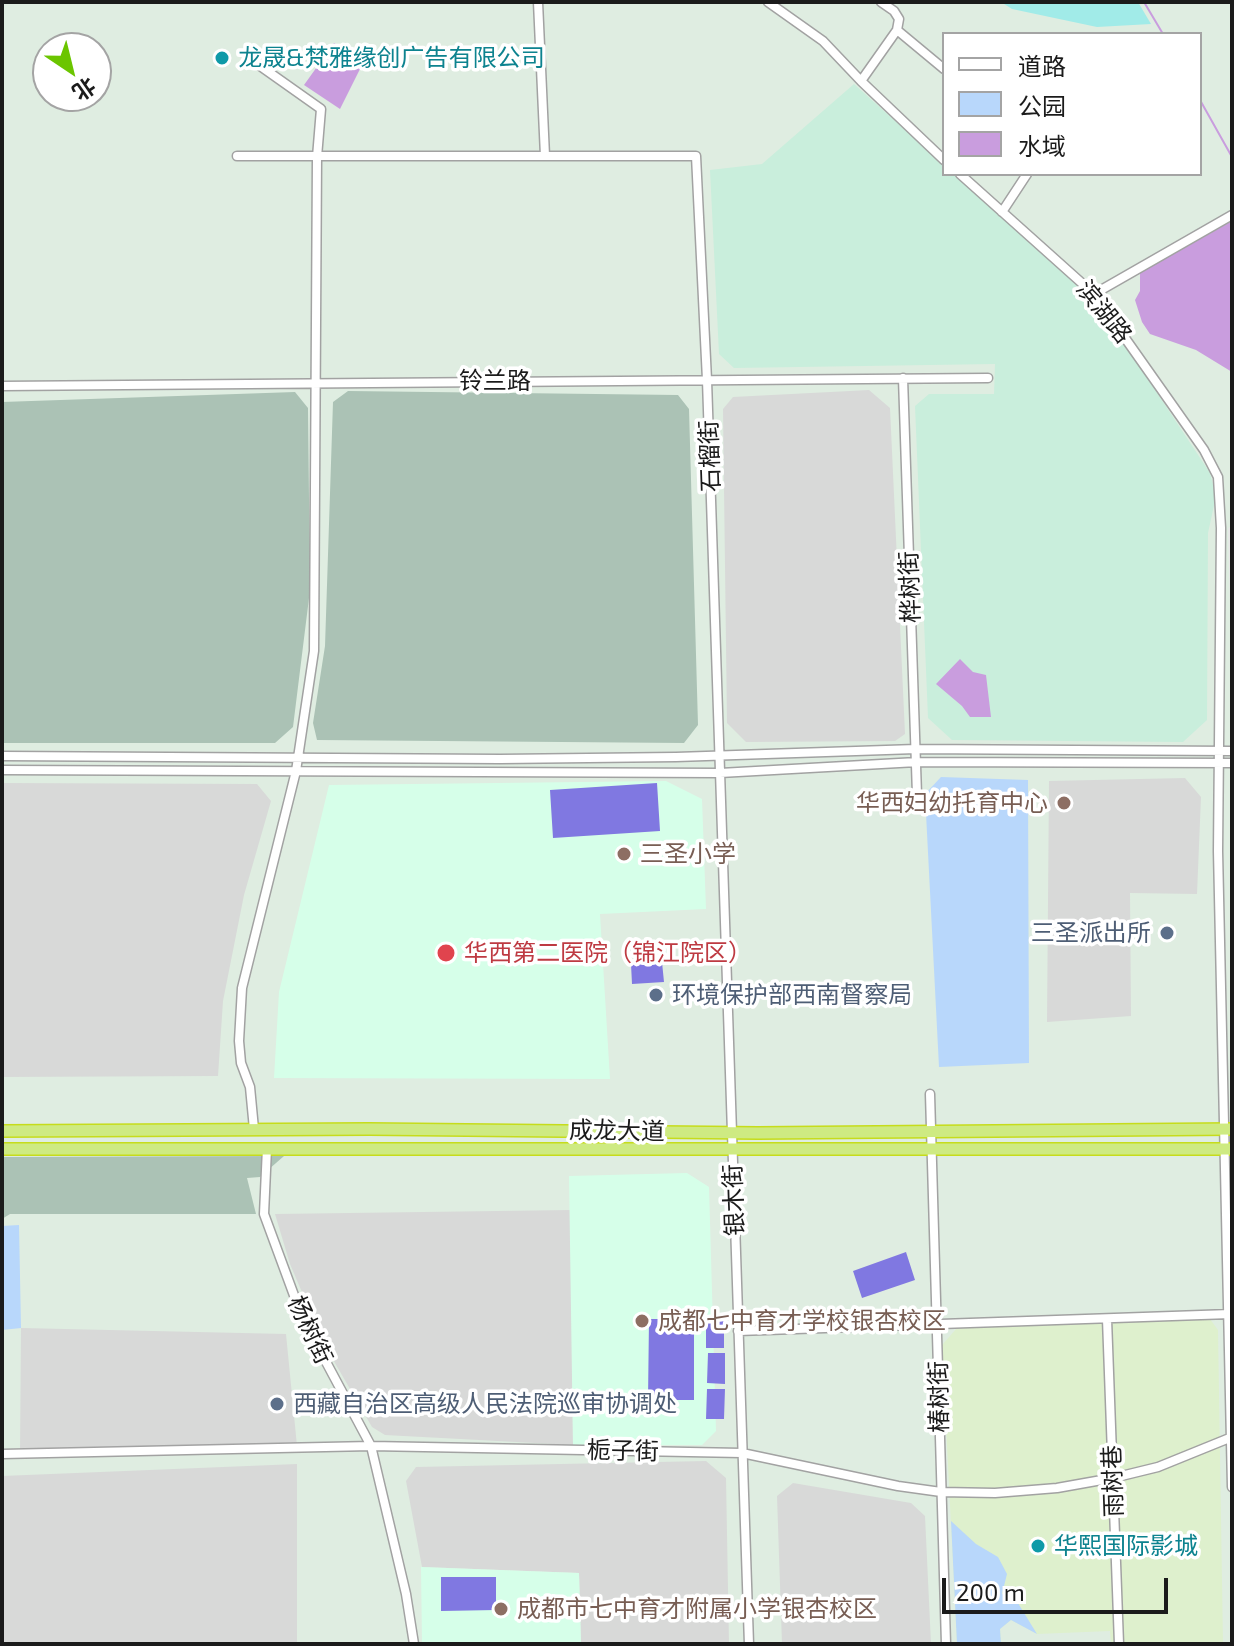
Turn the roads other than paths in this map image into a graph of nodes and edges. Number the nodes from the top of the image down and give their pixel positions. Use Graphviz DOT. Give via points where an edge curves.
graph roads {
  1 [pos="538,2"];
  2 [pos="768,2"];
  3 [pos="881,2"];
  4 [pos="897,30"];
  5 [pos="256,63"];
  6 [pos="942,67"];
  7 [pos="861,81"];
  8 [pos="237,156"];
  9 [pos="545,156"];
  10 [pos="317,157"];
  11 [pos="942,158"];
  12 [pos="962,176"];
  13 [pos="1026,176"];
  14 [pos="1002,212"];
  15 [pos="1232,215"];
  16 [pos="1094,294"];
  17 [pos="903,378"];
  18 [pos="988,378"];
  19 [pos="707,380"];
  20 [pos="316,382"];
  21 [pos="2,386"];
  22 [pos="916,749"];
  23 [pos="1218,751"];
  24 [pos="1232,751"];
  25 [pos="2,756"];
  26 [pos="719,756"];
  27 [pos="296,758"];
  28 [pos="917,762"];
  29 [pos="1218,762"];
  30 [pos="1232,763"];
  31 [pos="2,770"];
  32 [pos="296,771"];
  33 [pos="720,773"];
  34 [pos="917,795"];
  35 [pos="930,1094"];
  36 [pos="254,1129"];
  37 [pos="1228,1129"];
  38 [pos="2,1131"];
  39 [pos="932,1131"];
  40 [pos="732,1132"];
  41 [pos="267,1148"];
  42 [pos="2,1149"];
  43 [pos="934,1149"];
  44 [pos="1228,1149"];
  45 [pos="732,1150"];
  46 [pos="1230,1314"];
  47 [pos="1107,1319"];
  48 [pos="937,1324"];
  49 [pos="738,1331"];
  50 [pos="1232,1438"];
  51 [pos="371,1446"];
  52 [pos="742,1453"];
  53 [pos="2,1454"];
  54 [pos="1113,1478"];
  55 [pos="1232,1487"];
  56 [pos="941,1492"];
  57 [pos="414,1644"];
  58 [pos="749,1644"];
  59 [pos="946,1644"];
  60 [pos="1119,1644"];
  1 -- 9 [label="street"];
  2 -- 7 [label="street" via="823,41"];
  3 -- 4 [label="street" via="899,19"];
  4 -- 6 [label="street"];
  4 -- 7 [label="street"];
  5 -- 10 [label="street" via="321,109"];
  7 -- 11 [label="street"];
  8 -- 10 [label="street"];
  9 -- 10 [label="street"];
  9 -- 19 [label="street, 石榴街" via="696,156"];
  10 -- 20 [label="street"];
  12 -- 14 [label="street, 滨湖路"];
  13 -- 14 [label="street"];
  14 -- 16 [label="street, 滨湖路"];
  15 -- 16 [label="street"];
  16 -- 23 [label="street, 滨湖路" via="1218,477"];
  17 -- 18 [label="street, 铃兰路"];
  17 -- 19 [label="street, 铃兰路"];
  17 -- 22 [label="street, 桦树街"];
  19 -- 20 [label="street, 铃兰路"];
  19 -- 26 [label="street, 石榴街"];
  20 -- 21 [label="street, 铃兰路"];
  20 -- 27 [label="street" via="314,651"];
  22 -- 23 [label="street"];
  22 -- 26 [label="street"];
  22 -- 28 [label="street, 桦树街"];
  23 -- 24 [label="street"];
  23 -- 29 [label="street"];
  25 -- 27 [label="street"];
  26 -- 27 [label="street"];
  26 -- 33 [label="street, 银木街"];
  27 -- 32 [label="street"];
  28 -- 29 [label="street"];
  28 -- 33 [label="street"];
  28 -- 34 [label="street, 桦树街"];
  29 -- 30 [label="street"];
  29 -- 37 [label="street"];
  31 -- 32 [label="street"];
  32 -- 33 [label="street"];
  32 -- 36 [label="street" via="242,988 239,1041"];
  33 -- 40 [label="street, 银木街"];
  35 -- 39 [label="street"];
  36 -- 38 [label="highway, 成龙大道"];
  36 -- 40 [label="highway, 成龙大道"];
  37 -- 39 [label="highway, 成龙大道"];
  37 -- 44 [label="street"];
  39 -- 40 [label="highway, 成龙大道"];
  39 -- 43 [label="street"];
  40 -- 45 [label="street, 银木街"];
  41 -- 42 [label="highway, 成龙大道"];
  41 -- 45 [label="highway, 成龙大道"];
  41 -- 51 [label="street, 杨树街" via="264,1214 279,1258 321,1356"];
  43 -- 44 [label="highway, 成龙大道"];
  43 -- 45 [label="highway, 成龙大道"];
  43 -- 48 [label="street, 椿树街"];
  44 -- 46 [label="street"];
  45 -- 49 [label="street, 银木街"];
  46 -- 47 [label="street"];
  46 -- 50 [label="street"];
  47 -- 48 [label="street"];
  47 -- 54 [label="street, 雨树巷"];
  48 -- 49 [label="street"];
  48 -- 56 [label="street, 椿树街"];
  49 -- 52 [label="street, 银木街"];
  50 -- 54 [label="street, 栀子街" via="1197,1454"];
  50 -- 55 [label="street"];
  51 -- 52 [label="street, 栀子街"];
  51 -- 53 [label="street, 栀子街"];
  51 -- 57 [label="street, 杨树街"];
  52 -- 56 [label="street, 栀子街"];
  52 -- 58 [label="street, 银木街"];
  54 -- 56 [label="street, 栀子街" via="1057,1488"];
  54 -- 60 [label="street, 雨树巷"];
  56 -- 59 [label="street, 椿树街"];
}
